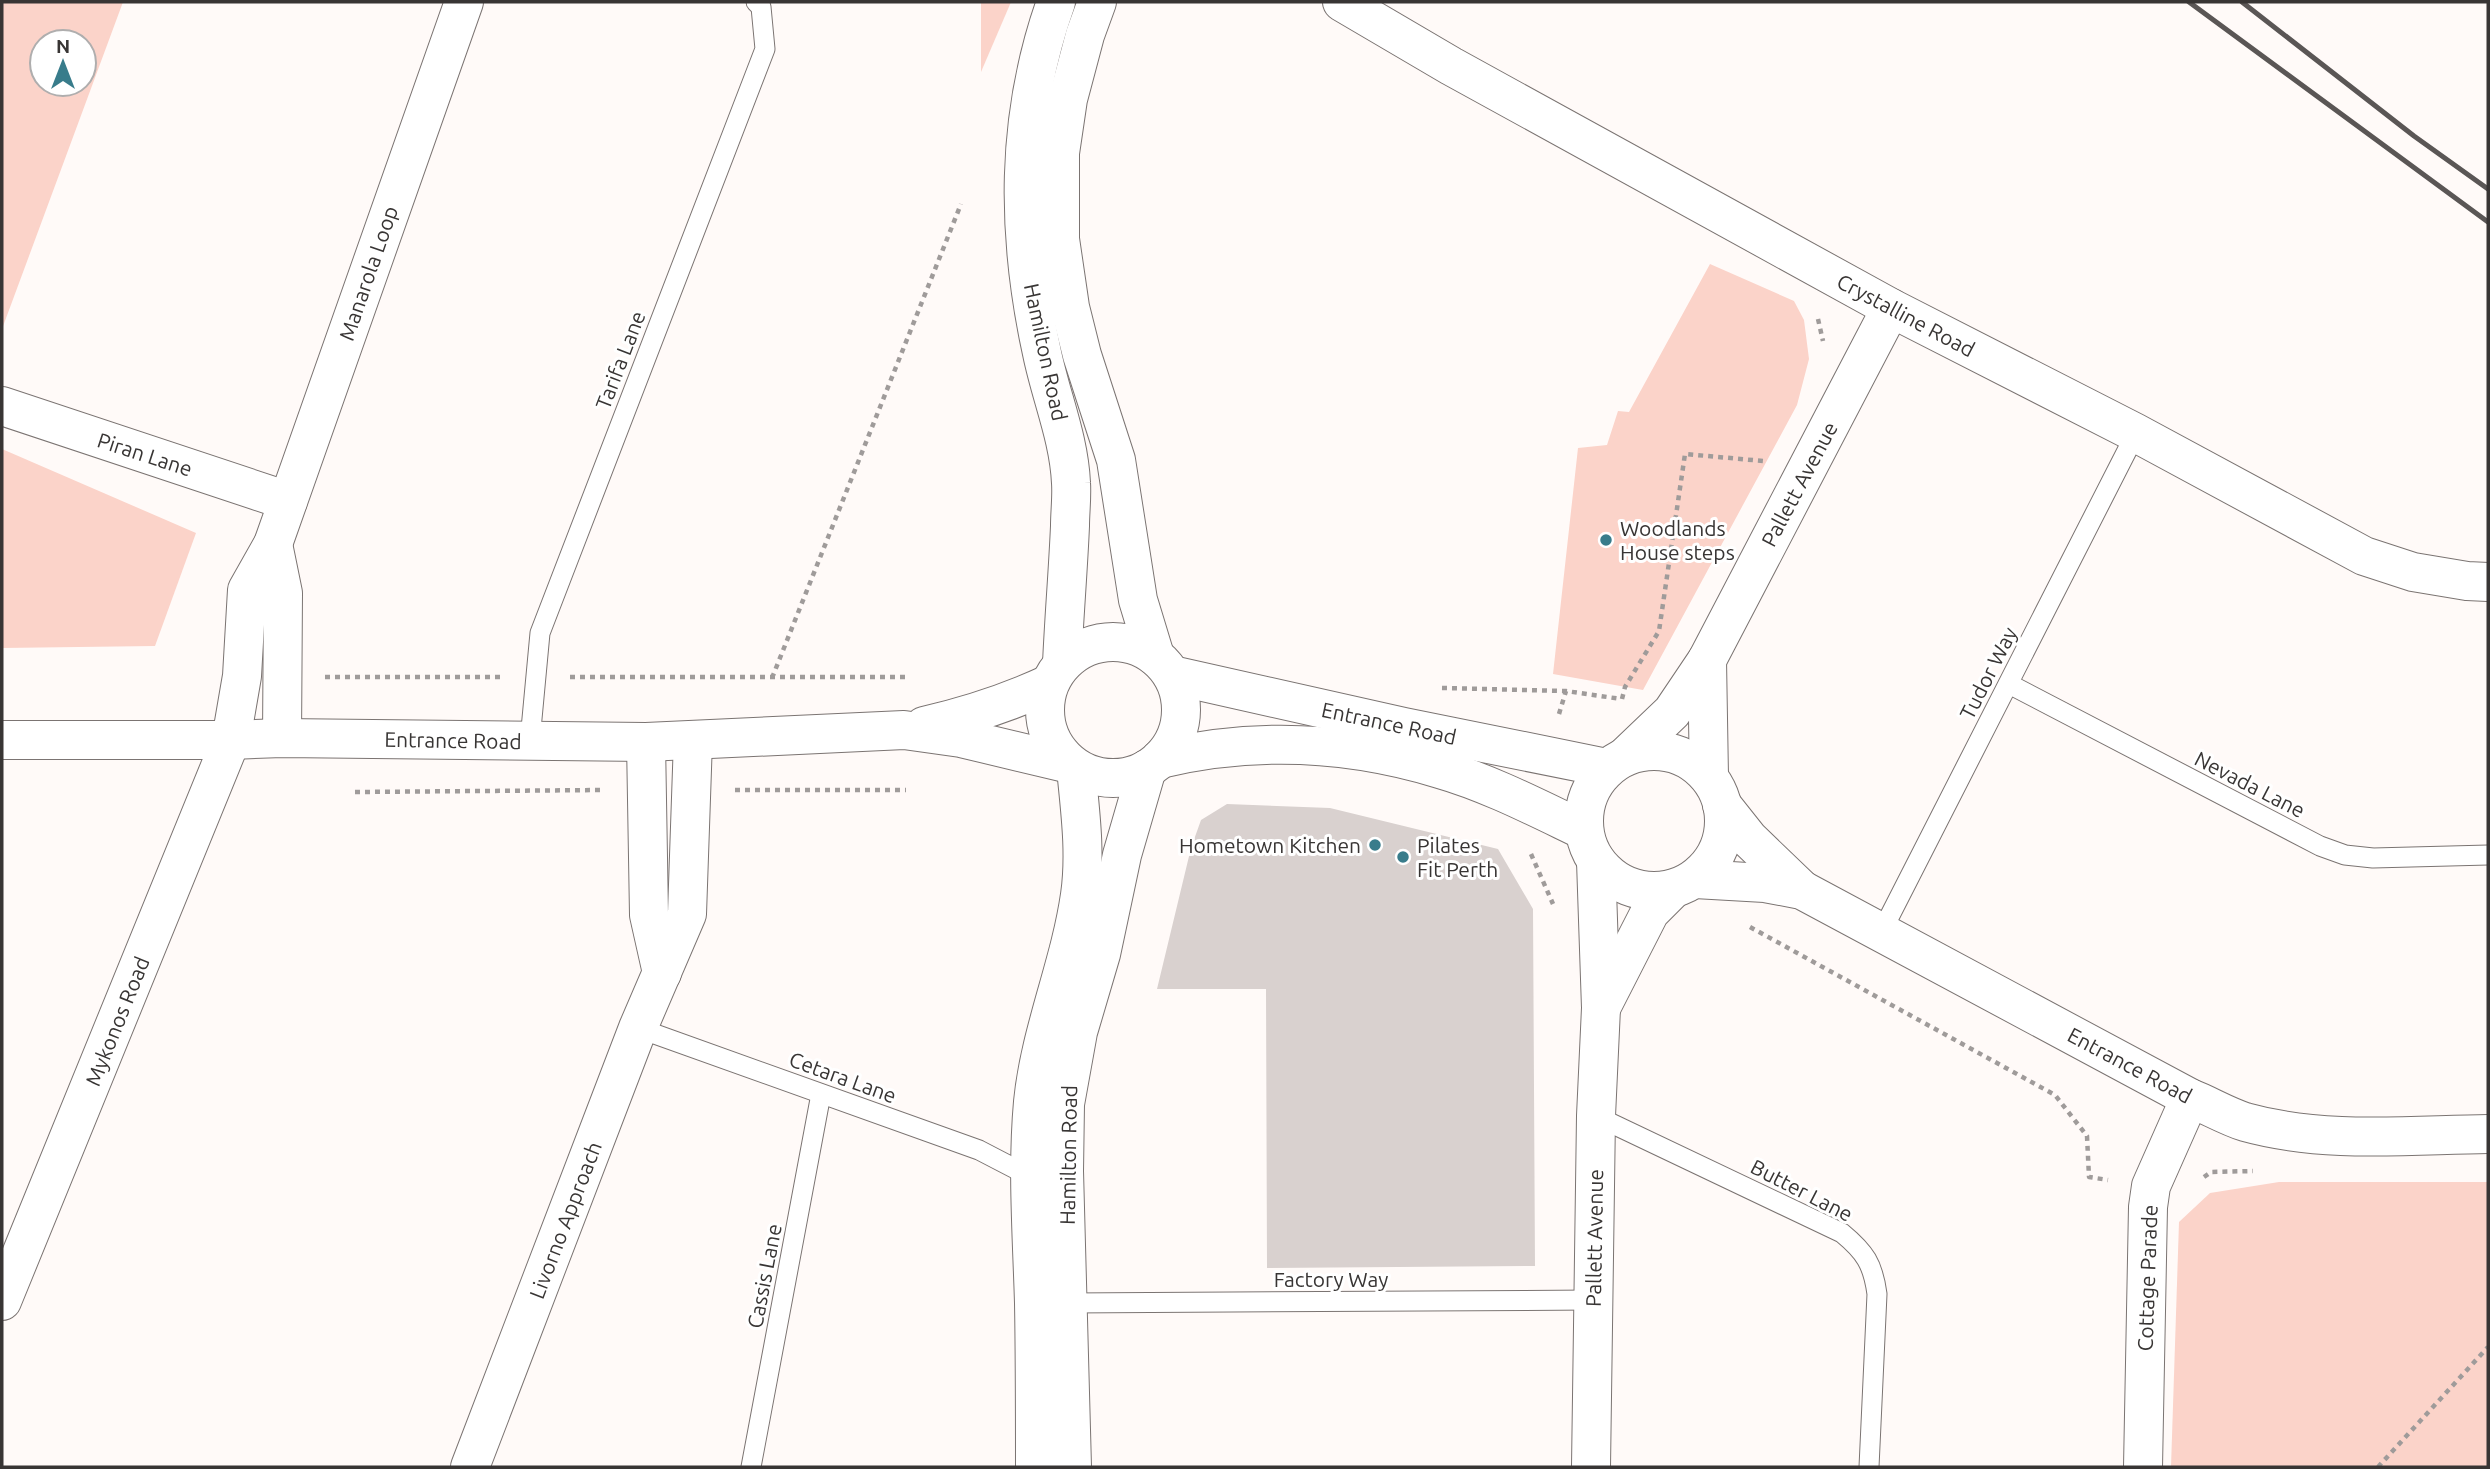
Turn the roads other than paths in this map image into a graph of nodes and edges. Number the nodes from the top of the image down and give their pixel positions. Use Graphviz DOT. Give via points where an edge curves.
graph roads {
  1 [pos="464,2"];
  2 [pos="756,2"];
  3 [pos="1056,2"];
  4 [pos="1097,2"];
  5 [pos="1342,2"];
  6 [pos="1891,308"];
  7 [pos="2,406"];
  8 [pos="2136,433"];
  9 [pos="288,501"];
  10 [pos="272,544"];
  11 [pos="2488,582"];
  12 [pos="1707,660"];
  13 [pos="1163,666"];
  14 [pos="1055,674"];
  15 [pos="2009,684"];
  16 [pos="904,730"];
  17 [pos="282,738"];
  18 [pos="2,740"];
  19 [pos="231,740"];
  20 [pos="530,740"];
  21 [pos="693,740"];
  22 [pos="646,742"];
  23 [pos="1617,762"];
  24 [pos="1154,764"];
  25 [pos="1073,766"];
  26 [pos="1716,791"];
  27 [pos="1590,846"];
  28 [pos="2488,855"];
  29 [pos="1684,884"];
  30 [pos="1802,890"];
  31 [pos="1881,933"];
  32 [pos="662,973"];
  33 [pos="1601,1008"];
  34 [pos="638,1028"];
  35 [pos="821,1094"];
  36 [pos="2190,1098"];
  37 [pos="1596,1116"];
  38 [pos="2488,1134"];
  39 [pos="1030,1176"];
  40 [pos="1593,1300"];
  41 [pos="2,1301"];
  42 [pos="1069,1303"];
  43 [pos="470,1467"];
  44 [pos="751,1467"];
  45 [pos="1035,1467"];
  46 [pos="1072,1467"];
  47 [pos="1591,1467"];
  48 [pos="1869,1467"];
  49 [pos="2143,1467"];
  1 -- 9 [label="street, Manarola Loop"];
  2 -- 20 [label="lane, Tarifa Lane" via="761,7 765,49 540,633"];
  3 -- 14 [label="street, Hamilton Road" via="1030,95 1024,143 1032,305 1062,422 1071,483"];
  4 -- 13 [label="street, Hamilton Road" via="1068,99 1060,153 1060,239 1082,355 1116,460 1138,600"];
  5 -- 6 [label="street, Crystalline Road"];
  6 -- 8 [label="street, Crystalline Road"];
  6 -- 12 [label="street, Pallett Avenue"];
  7 -- 9 [label="street, Piran Lane"];
  8 -- 11 [label="street, Crystalline Road" via="2364,556 2413,572"];
  8 -- 15 [label="lane, Tudor Way"];
  9 -- 10 [label="street, Manarola Loop"];
  10 -- 17 [label="street" via="283,593"];
  10 -- 19 [label="street, Manarola Loop" via="247,590 242,676"];
  12 -- 23 [label="street, Pallett Avenue" via="1672,712"];
  12 -- 26 [label="street, Pallett Avenue"];
  13 -- 14 [label="street" via="1137,646 1096,643 1077,651"];
  13 -- 23 [label="street, Entrance Road" via="1404,727"];
  13 -- 24 [label="street" via="1179,692 1181,710 1175,737"];
  14 -- 16 [label="street, Entrance Road" via="1005,703"];
  14 -- 25 [label="street" via="1044,705 1046,727 1055,747"];
  15 -- 28 [label="lane, Nevada Lane" via="2345,855"];
  15 -- 31 [label="lane, Tudor Way"];
  16 -- 21 [label="street, Entrance Road"];
  16 -- 25 [label="street, Entrance Road" via="961,738"];
  17 -- 19 [label="street, Entrance Road"];
  17 -- 20 [label="street, Entrance Road"];
  18 -- 19 [label="street, Entrance Road"];
  19 -- 41 [label="street, Mykonos Road"];
  20 -- 22 [label="street, Entrance Road"];
  21 -- 22 [label="street, Entrance Road"];
  21 -- 32 [label="street, Livorno Approach" via="687,914"];
  22 -- 32 [label="street" via="649,915"];
  23 -- 26 [label="street" via="1649,750 1672,752 1692,761"];
  23 -- 27 [label="street" via="1593,784 1584,805"];
  24 -- 25 [label="street" via="1130,776 1112,778 1093,776"];
  24 -- 27 [label="street, Entrance Road" via="1201,749 1266,744 1345,747 1442,769 1529,805"];
  24 -- 42 [label="street, Hamilton Road" via="1127,836 1078,1032 1065,1104"];
  25 -- 39 [label="street, Hamilton Road" via="1083,848 1080,896 1040,1049"];
  26 -- 29 [label="street" via="1724,818 1722,841 1712,861"];
  26 -- 30 [label="street, Entrance Road" via="1749,839"];
  27 -- 29 [label="street" via="1605,872 1625,886 1649,892"];
  27 -- 33 [label="street, Pallett Avenue" via="1598,911"];
  29 -- 30 [label="street, Entrance Road" via="1765,883"];
  29 -- 33 [label="street, Pallett Avenue" via="1650,912"];
  30 -- 31 [label="street, Entrance Road"];
  31 -- 36 [label="street, Entrance Road"];
  32 -- 34 [label="street, Livorno Approach"];
  33 -- 37 [label="street, Pallett Avenue"];
  34 -- 35 [label="lane, Cetara Lane"];
  34 -- 43 [label="street, Livorno Approach"];
  35 -- 39 [label="lane, Cetara Lane" via="979,1150"];
  35 -- 44 [label="lane, Cassis Lane"];
  36 -- 38 [label="street, Entrance Road" via="2242,1121 2293,1132"];
  36 -- 49 [label="street, Cottage Parade" via="2151,1186 2148,1206"];
  37 -- 40 [label="street, Pallett Avenue"];
  37 -- 48 [label="lane, Butter Lane" via="1842,1233 1862,1250 1875,1275 1877,1294"];
  39 -- 45 [label="street, Hamilton Road"];
  40 -- 42 [label="lane, Factory Way"];
  40 -- 47 [label="street, Pallett Avenue"];
  42 -- 46 [label="street, Hamilton Road"];
}
